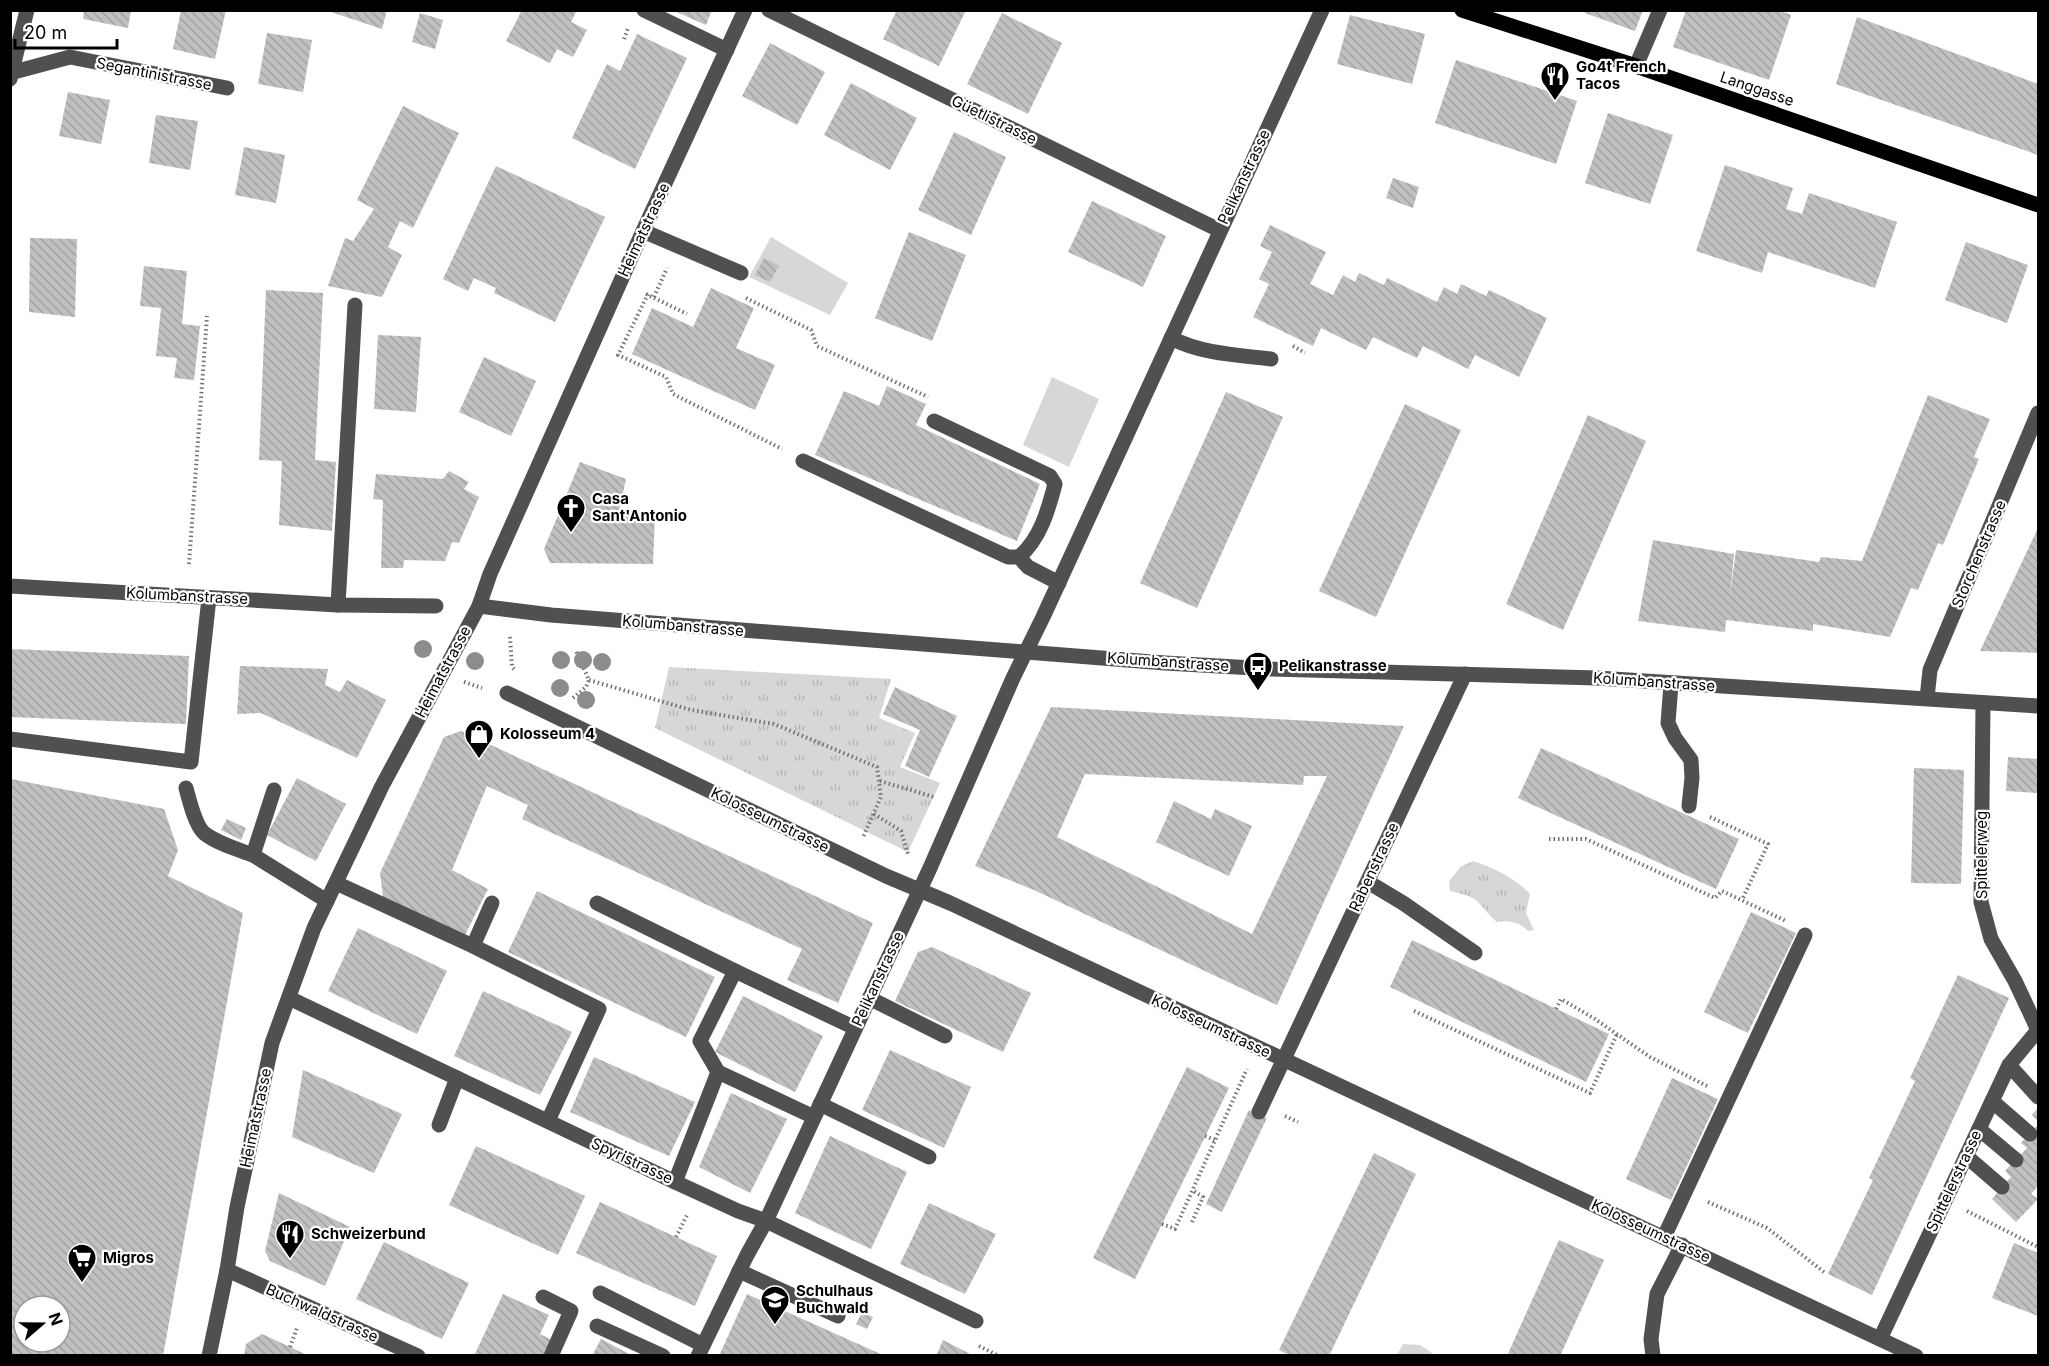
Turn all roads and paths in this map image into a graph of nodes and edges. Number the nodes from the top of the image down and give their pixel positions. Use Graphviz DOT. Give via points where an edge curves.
graph roads {
  1 [pos="27,10"];
  2 [pos="644,10"];
  3 [pos="745,10"];
  4 [pos="769,10"];
  5 [pos="1322,10"];
  6 [pos="1462,10"];
  7 [pos="1660,10"];
  8 [pos="727,50"];
  9 [pos="1636,66"];
  10 [pos="11,75"];
  11 [pos="227,88"];
  12 [pos="2038,206"];
  13 [pos="1220,230"];
  14 [pos="643,231"];
  15 [pos="678,246"];
  16 [pos="741,273"];
  17 [pos="637,289"];
  18 [pos="648,294"];
  19 [pos="654,297"];
  20 [pos="355,304"];
  21 [pos="687,314"];
  22 [pos="207,316"];
  23 [pos="1171,338"];
  24 [pos="1271,359"];
  25 [pos="2038,413"];
  26 [pos="934,422"];
  27 [pos="803,461"];
  28 [pos="1019,557"];
  29 [pos="189,564"];
  30 [pos="1059,583"];
  31 [pos="10,586"];
  32 [pos="209,598"];
  33 [pos="338,605"];
  34 [pos="436,606"];
  35 [pos="479,606"];
  36 [pos="510,638"];
  37 [pos="576,651"];
  38 [pos="1026,651"];
  39 [pos="518,673"];
  40 [pos="1465,674"];
  41 [pos="589,680"];
  42 [pos="1671,684"];
  43 [pos="507,693"];
  44 [pos="1927,698"];
  45 [pos="570,701"];
  46 [pos="1983,703"];
  47 [pos="2038,706"];
  48 [pos="10,739"];
  49 [pos="880,781"];
  50 [pos="186,788"];
  51 [pos="274,790"];
  52 [pos="940,799"];
  53 [pos="1689,806"];
  54 [pos="874,814"];
  55 [pos="862,838"];
  56 [pos="1549,839"];
  57 [pos="253,855"];
  58 [pos="910,860"];
  59 [pos="1368,882"];
  60 [pos="336,883"];
  61 [pos="919,891"];
  62 [pos="1742,900"];
  63 [pos="327,901"];
  64 [pos="492,903"];
  65 [pos="597,903"];
  66 [pos="1805,935"];
  67 [pos="473,946"];
  68 [pos="1475,953"];
  69 [pos="735,971"];
  70 [pos="289,998"];
  71 [pos="868,998"];
  72 [pos="1556,1009"];
  73 [pos="1414,1011"];
  74 [pos="855,1028"];
  75 [pos="2038,1030"];
  76 [pos="1617,1034"];
  77 [pos="945,1036"];
  78 [pos="1284,1060"];
  79 [pos="2009,1065"];
  80 [pos="1248,1066"];
  81 [pos="718,1072"];
  82 [pos="457,1078"];
  83 [pos="1730,1097"];
  84 [pos="2038,1097"];
  85 [pos="1992,1101"];
  86 [pos="817,1110"];
  87 [pos="1259,1112"];
  88 [pos="548,1121"];
  89 [pos="439,1125"];
  90 [pos="1979,1129"];
  91 [pos="2030,1134"];
  92 [pos="1205,1136"];
  93 [pos="1215,1140"];
  94 [pos="1966,1156"];
  95 [pos="929,1157"];
  96 [pos="2016,1160"];
  97 [pos="675,1182"];
  98 [pos="2002,1187"];
  99 [pos="1192,1190"];
  100 [pos="1685,1192"];
  101 [pos="1946,1200"];
  102 [pos="692,1204"];
  103 [pos="766,1221"];
  104 [pos="1192,1222"];
  105 [pos="1162,1224"];
  106 [pos="676,1237"];
  107 [pos="1664,1237"];
  108 [pos="1682,1245"];
  109 [pos="2038,1247"];
  110 [pos="227,1270"];
  111 [pos="739,1271"];
  112 [pos="1824,1272"];
  113 [pos="600,1293"];
  114 [pos="543,1297"];
  115 [pos="838,1316"];
  116 [pos="976,1321"];
  117 [pos="597,1326"];
  118 [pos="1880,1339"];
  119 [pos="970,1341"];
  120 [pos="701,1350"];
  121 [pos="209,1356"];
  122 [pos="418,1356"];
  123 [pos="551,1356"];
  124 [pos="663,1356"];
  125 [pos="999,1356"];
  126 [pos="1653,1356"];
  127 [pos="1916,1356"];
  1 -- 10 [label="street, Segantinistrasse"];
  2 -- 8 [label="street"];
  3 -- 8 [label="street, Heimatstrasse"];
  4 -- 13 [label="street, Güetlistrasse"];
  5 -- 13 [label="street, Pelikanstrasse"];
  6 -- 9 [label="main road, Langgasse"];
  7 -- 9 [label="street"];
  8 -- 14 [label="street, Heimatstrasse"];
  9 -- 12 [label="main road, Langgasse"];
  10 -- 11 [label="street, Segantinistrasse" via="70,57"];
  13 -- 23 [label="street, Pelikanstrasse"];
  14 -- 15 [label="street"];
  14 -- 35 [label="street, Heimatstrasse"];
  15 -- 16 [label="street"];
  15 -- 19 [label="path"];
  16 -- 26 [label="path" via="742,296 811,330 817,346 930,398"];
  17 -- 18 [label="path"];
  18 -- 19 [label="path"];
  18 -- 27 [label="path" via="618,355 666,377 673,394"];
  19 -- 21 [label="path"];
  20 -- 33 [label="street"];
  22 -- 29 [label="path"];
  23 -- 24 [label="street" via="1189,347 1221,354"];
  23 -- 30 [label="street, Pelikanstrasse"];
  25 -- 44 [label="street, Storchenstrasse" via="1930,670"];
  26 -- 28 [label="street" via="1050,476 1055,484 1047,514 1029,548"];
  27 -- 28 [label="street" via="1008,557"];
  28 -- 30 [label="street"];
  30 -- 38 [label="street, Pelikanstrasse"];
  31 -- 32 [label="street, Kolumbanstrasse"];
  32 -- 33 [label="street, Kolumbanstrasse"];
  32 -- 48 [label="street" via="191,762"];
  33 -- 34 [label="street, Kolumbanstrasse"];
  35 -- 38 [label="street, Kolumbanstrasse" via="794,635"];
  35 -- 60 [label="street, Heimatstrasse" via="382,786"];
  36 -- 39 [label="path" via="512,667"];
  37 -- 41 [label="path"];
  38 -- 40 [label="street, Kolumbanstrasse" via="1201,665"];
  38 -- 61 [label="street, Pelikanstrasse"];
  40 -- 42 [label="street, Kolumbanstrasse"];
  40 -- 59 [label="street, Rabenstrasse"];
  41 -- 45 [label="path"];
  41 -- 49 [label="path" via="691,710 774,724 877,767"];
  42 -- 44 [label="street, Kolumbanstrasse"];
  42 -- 53 [label="street" via="1668,723 1691,760"];
  43 -- 61 [label="street, Kolosseumstrasse"];
  44 -- 46 [label="street, Kolumbanstrasse"];
  46 -- 47 [label="street, Kolumbanstrasse"];
  46 -- 75 [label="street, Spittelerweg" via="1981,902 1991,939"];
  49 -- 52 [label="path"];
  49 -- 54 [label="path" via="881,796"];
  50 -- 57 [label="street" via="202,832"];
  51 -- 57 [label="street"];
  53 -- 62 [label="path" via="1768,844"];
  54 -- 55 [label="path"];
  54 -- 58 [label="path" via="901,831"];
  56 -- 62 [label="path" via="1586,839 1715,898 1722,891"];
  57 -- 63 [label="street"];
  59 -- 68 [label="street"];
  59 -- 78 [label="street, Rabenstrasse"];
  60 -- 63 [label="street, Heimatstrasse"];
  60 -- 67 [label="street"];
  61 -- 71 [label="street, Pelikanstrasse"];
  61 -- 78 [label="street, Kolosseumstrasse"];
  62 -- 66 [label="path" via="1803,929"];
  63 -- 70 [label="street, Heimatstrasse"];
  64 -- 67 [label="street"];
  65 -- 69 [label="street"];
  66 -- 83 [label="street"];
  67 -- 88 [label="street" via="599,1009"];
  69 -- 74 [label="street"];
  69 -- 81 [label="street" via="700,1041"];
  70 -- 82 [label="street, Spyristrasse"];
  70 -- 110 [label="street, Heimatstrasse" via="272,1043"];
  71 -- 74 [label="street, Pelikanstrasse"];
  71 -- 77 [label="street"];
  72 -- 76 [label="path" via="1561,999"];
  73 -- 76 [label="path" via="1590,1093"];
  74 -- 86 [label="street, Pelikanstrasse"];
  75 -- 79 [label="street, Spittelerstrasse"];
  76 -- 83 [label="path" via="1650,1057"];
  78 -- 87 [label="street, Rabenstrasse"];
  78 -- 107 [label="street, Kolosseumstrasse"];
  79 -- 84 [label="street"];
  79 -- 85 [label="street, Spittelerstrasse"];
  80 -- 93 [label="path"];
  81 -- 86 [label="street"];
  81 -- 97 [label="street"];
  82 -- 88 [label="street, Spyristrasse"];
  82 -- 89 [label="street"];
  83 -- 100 [label="street"];
  85 -- 90 [label="street, Spittelerstrasse"];
  85 -- 91 [label="street"];
  86 -- 95 [label="street"];
  86 -- 103 [label="street, Pelikanstrasse"];
  88 -- 97 [label="street, Spyristrasse"];
  90 -- 94 [label="street, Spittelerstrasse"];
  90 -- 96 [label="street"];
  92 -- 93 [label="path"];
  93 -- 99 [label="path"];
  94 -- 98 [label="street"];
  94 -- 101 [label="street, Spittelerstrasse"];
  97 -- 103 [label="street, Spyristrasse"];
  99 -- 104 [label="path" via="1203,1197"];
  99 -- 105 [label="path" via="1175,1229"];
  100 -- 107 [label="street"];
  100 -- 112 [label="path" via="1767,1228"];
  101 -- 109 [label="path"];
  101 -- 118 [label="street, Spittelerstrasse"];
  102 -- 106 [label="path"];
  103 -- 111 [label="street, Pelikanstrasse"];
  103 -- 116 [label="street, Spyristrasse"];
  107 -- 108 [label="street, Kolosseumstrasse"];
  108 -- 118 [label="street, Kolosseumstrasse"];
  108 -- 126 [label="street" via="1657,1294 1651,1339"];
  110 -- 121 [label="street, Heimatstrasse"];
  110 -- 122 [label="street, Buchwaldstrasse"];
  111 -- 115 [label="street"];
  111 -- 120 [label="street, Pelikanstrasse"];
  113 -- 120 [label="street"];
  114 -- 123 [label="street" via="571,1311"];
  117 -- 124 [label="street"];
  118 -- 127 [label="street, Kolosseumstrasse"];
  119 -- 125 [label="path"];
}
